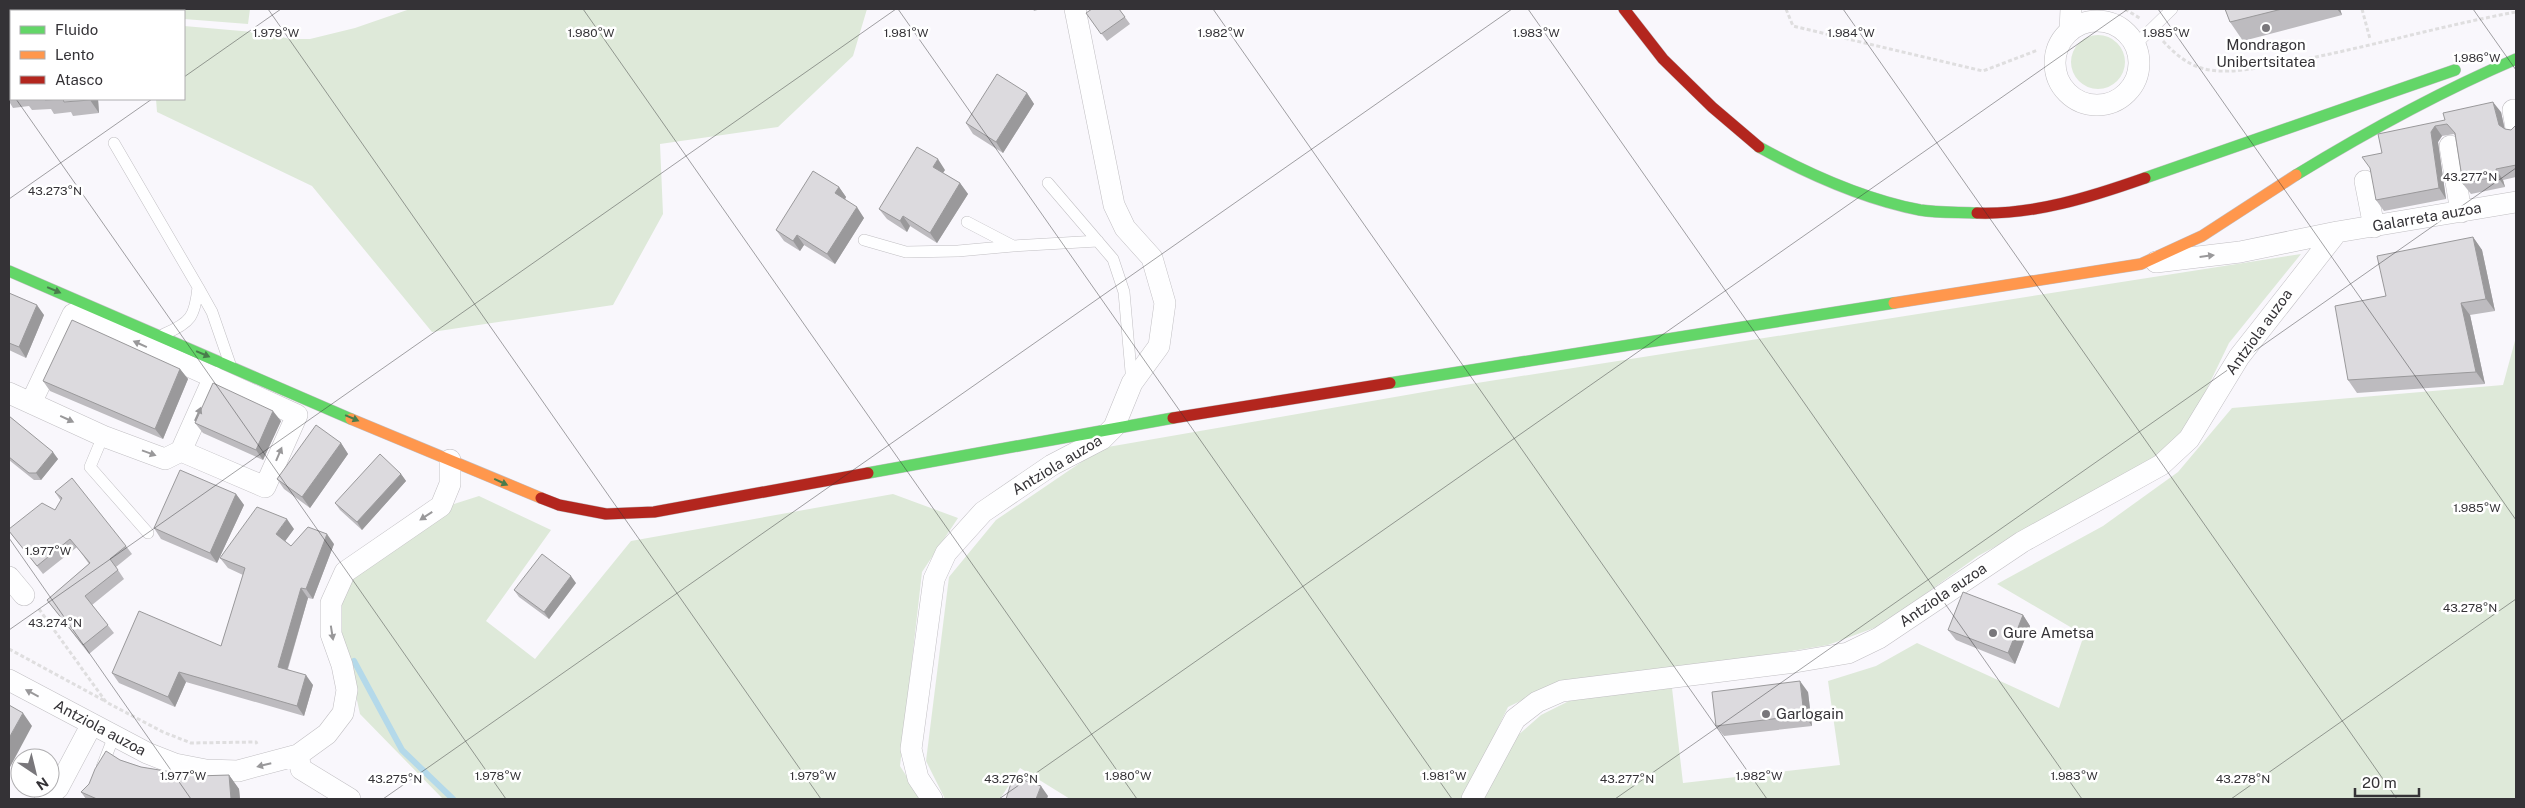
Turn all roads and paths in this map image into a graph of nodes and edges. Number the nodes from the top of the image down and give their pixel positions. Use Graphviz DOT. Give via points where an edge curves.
graph roads {
  1 [pos="1075,9"];
  2 [pos="1624,9"];
  3 [pos="1786,9"];
  4 [pos="2071,9"];
  5 [pos="2089,9"];
  6 [pos="2125,9"];
  7 [pos="2172,9"];
  8 [pos="2362,9"];
  9 [pos="2516,12"];
  10 [pos="2137,16"];
  11 [pos="2106,22"];
  12 [pos="2070,31"];
  13 [pos="2160,37"];
  14 [pos="2370,39"];
  15 [pos="2135,45"];
  16 [pos="2038,50"];
  17 [pos="2516,51"];
  18 [pos="2486,59"];
  19 [pos="2516,59"];
  20 [pos="2468,65"];
  21 [pos="114,143"];
  22 [pos="2450,146"];
  23 [pos="2365,181"];
  24 [pos="1048,183"];
  25 [pos="2516,202"];
  26 [pos="2461,212"];
  27 [pos="967,222"];
  28 [pos="2374,227"];
  29 [pos="2337,232"];
  30 [pos="864,240"];
  31 [pos="1098,241"];
  32 [pos="1013,246"];
  33 [pos="2141,264"];
  34 [pos="9,270"];
  35 [pos="198,287"];
  36 [pos="159,335"];
  37 [pos="222,372"];
  38 [pos="1132,383"];
  39 [pos="9,394"];
  40 [pos="32,403"];
  41 [pos="1114,427"];
  42 [pos="103,436"];
  43 [pos="181,451"];
  44 [pos="450,460"];
  45 [pos="148,533"];
  46 [pos="9,577"];
  47 [pos="24,595"];
  48 [pos="9,650"];
  49 [pos="9,680"];
  50 [pos="106,702"];
  51 [pos="92,724"];
  52 [pos="114,736"];
  53 [pos="298,755"];
  54 [pos="265,765"];
  55 [pos="98,778"];
  56 [pos="45,799"];
  57 [pos="350,799"];
  58 [pos="932,799"];
  59 [pos="1472,799"];
  1 -- 38 [label="street, Antziola auzoa" via="1114,205 1125,228 1152,258 1165,303 1158,346"];
  2 -- 20 [label="main road" via="1663,59 1755,145 1850,191 1921,210 2006,214 2063,203 2125,185"];
  3 -- 16 [label="path" via="1793,26 1982,70"];
  4 -- 12 [label="street"];
  5 -- 11 [label="street"];
  6 -- 10 [label="path"];
  7 -- 15 [label="lane"];
  8 -- 14 [label="path"];
  9 -- 13 [label="path" via="2374,45 2251,68 2211,70 2194,66 2176,56"];
  11 -- 12 [label="street" via="2085,23"];
  11 -- 15 [label="street" via="2126,32"];
  12 -- 15 [label="street" via="2059,44 2054,59 2056,75 2064,90 2086,104 2110,104 2131,89 2137,77 2139,59"];
  17 -- 18 [label="main road"];
  19 -- 33 [label="main road" via="2456,85 2375,127 2202,236"];
  21 -- 35 [label="lane"];
  22 -- 26 [label="street"];
  23 -- 28 [label="street"];
  24 -- 31 [label="lane"];
  25 -- 26 [label="street, Galarreta auzoa"];
  26 -- 28 [label="street, Galarreta auzoa"];
  27 -- 32 [label="lane"];
  28 -- 29 [label="street, Galarreta auzoa"];
  33 -- 29 [label="street, Galarreta auzoa, one-way" via="2240,252"];
  29 -- 59 [label="street, Antziola auzoa" via="2239,357 2189,438 2161,465 2022,542 1879,638 1848,653 1562,691 1537,702 1515,720"];
  30 -- 32 [label="lane" via="906,252"];
  31 -- 32 [label="lane"];
  31 -- 38 [label="lane" via="1113,259 1124,292"];
  33 -- 41 [label="main road"];
  34 -- 36 [label="main road, one-way"];
  35 -- 36 [label="lane" via="196,309 185,326"];
  35 -- 37 [label="lane" via="212,312"];
  36 -- 37 [label="main road, one-way"];
  37 -- 40 [label="street, one-way" via="73,314"];
  43 -- 37 [label="street, one-way"];
  43 -- 37 [label="street, one-way" via="265,487 297,414"];
  37 -- 44 [label="main road, one-way"];
  38 -- 41 [label="street, Antziola auzoa"];
  39 -- 40 [label="street"];
  40 -- 42 [label="street, one-way"];
  44 -- 41 [label="main road, one-way" via="559,505 606,514 654,512"];
  41 -- 58 [label="street, Antziola auzoa" via="1102,438 1052,465 983,512 942,561 934,579 911,749 918,778"];
  42 -- 43 [label="street, one-way" via="165,459"];
  42 -- 45 [label="lane" via="90,467"];
  44 -- 53 [label="street, Antziola auzoa, one-way" via="450,484 442,506 345,572 331,603 330,634 347,690 343,713 327,734"];
  46 -- 47 [label="street"];
  47 -- 50 [label="path" via="37,606"];
  48 -- 50 [label="path"];
  51 -- 49 [label="street, Antziola auzoa, one-way"];
  50 -- 54 [label="path" via="191,743 256,742"];
  51 -- 52 [label="street, Antziola auzoa"];
  51 -- 56 [label="street" via="58,788"];
  54 -- 52 [label="street, Antziola auzoa, one-way" via="238,771 206,770 175,764"];
  52 -- 55 [label="lane"];
  53 -- 54 [label="street, Antziola auzoa"];
  53 -- 57 [label="street" via="301,769"];
}
